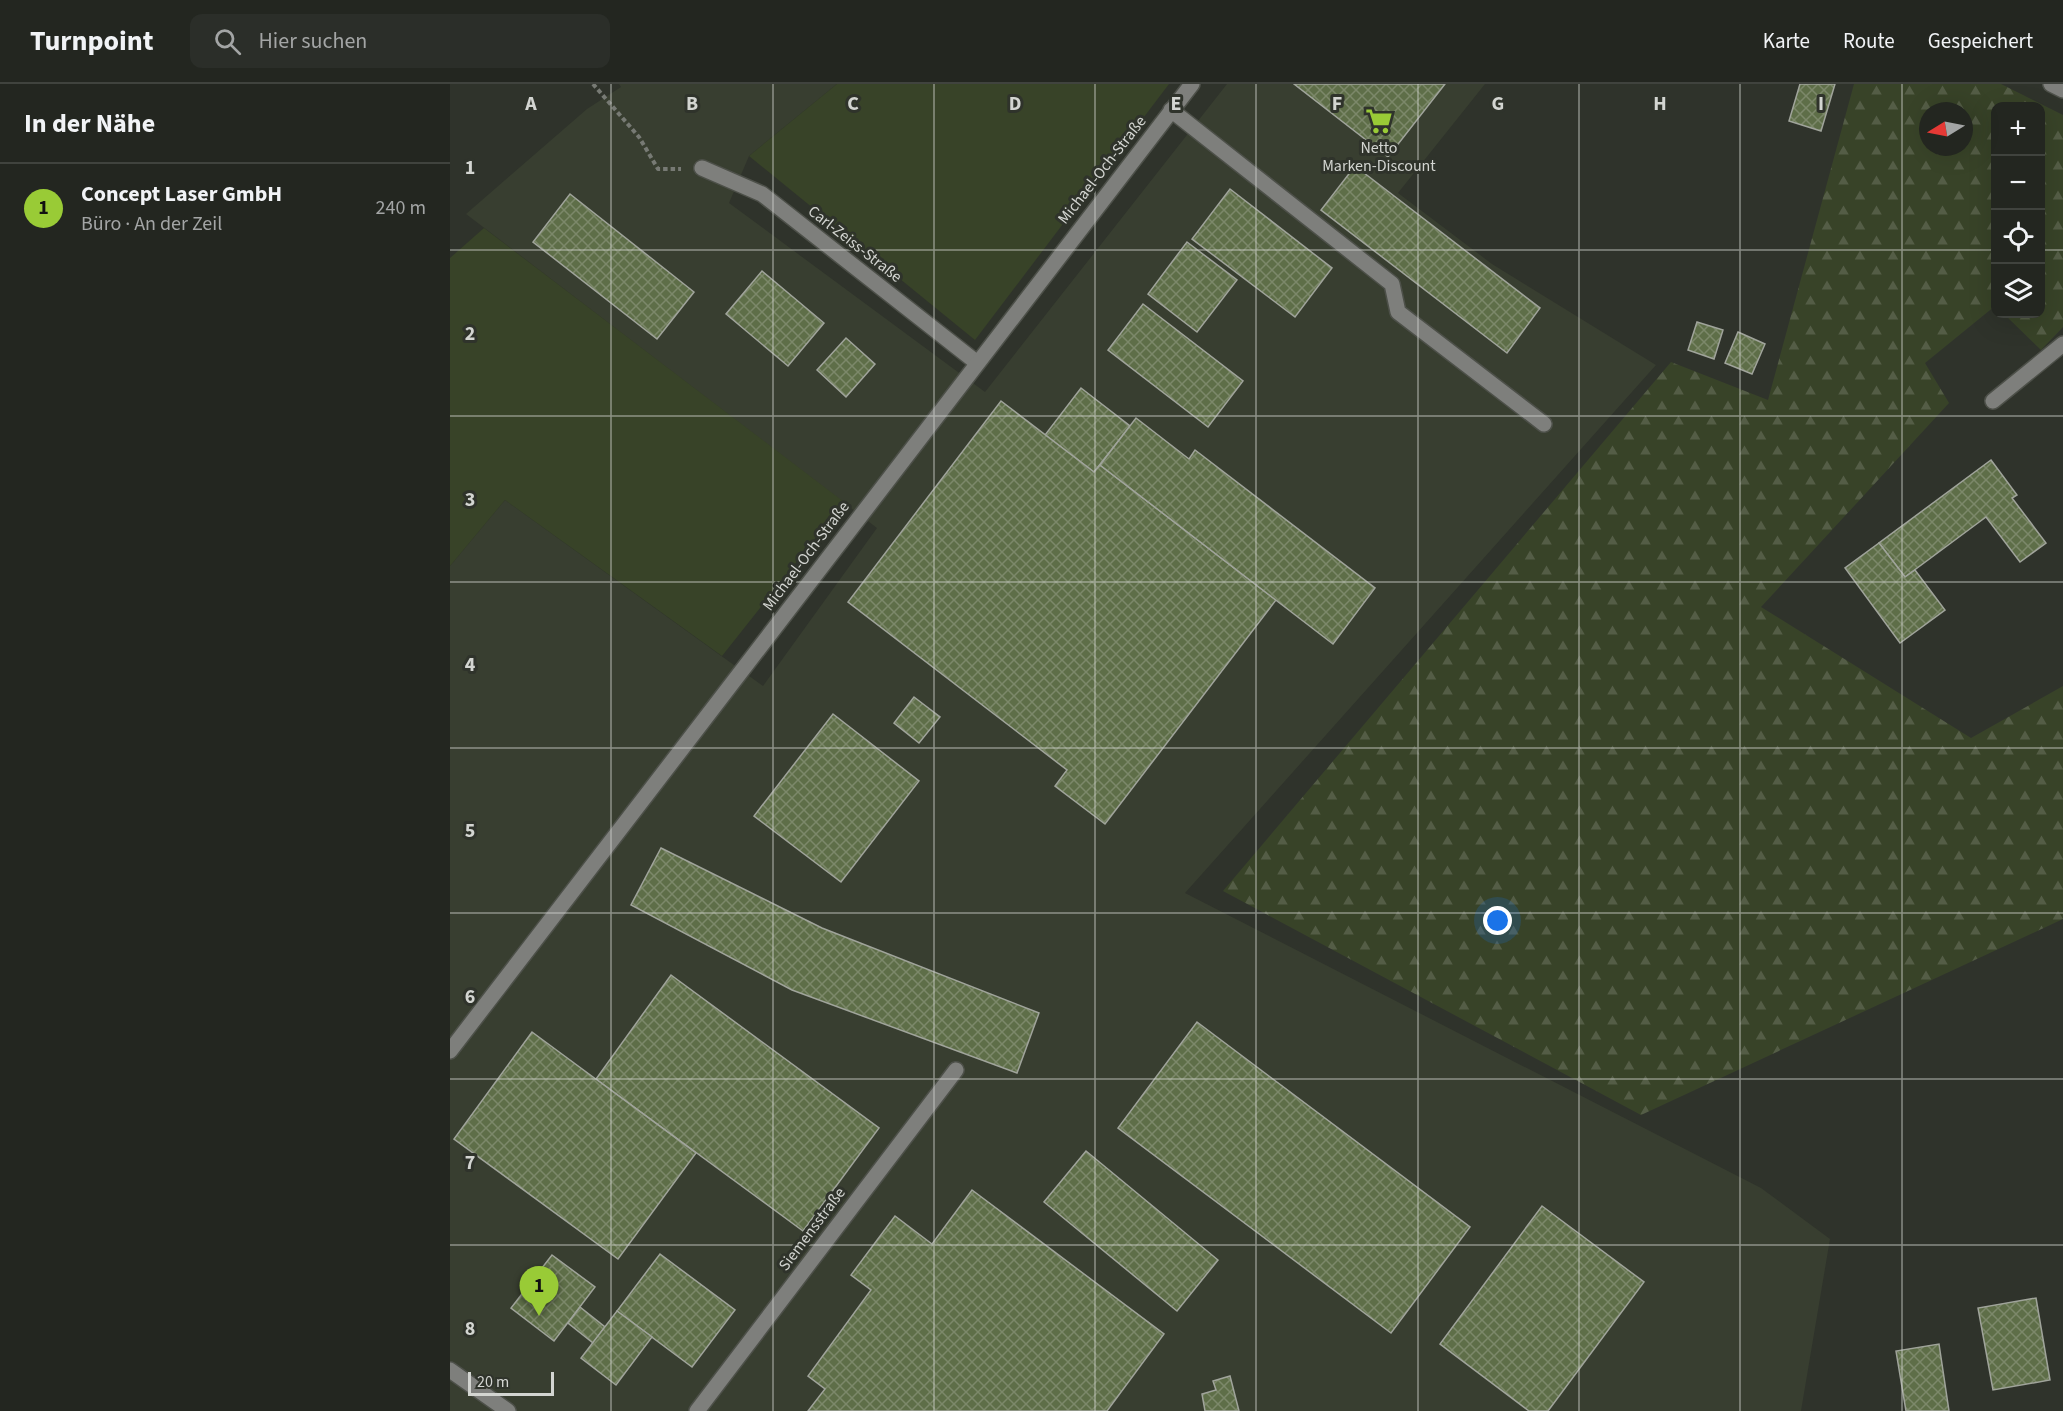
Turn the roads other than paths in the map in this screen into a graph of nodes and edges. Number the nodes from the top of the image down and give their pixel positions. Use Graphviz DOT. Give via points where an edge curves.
graph roads {
  1 [pos="1192,84"];
  2 [pos="2051,84"];
  3 [pos="2063,90"];
  4 [pos="1171,110"];
  5 [pos="702,168"];
  6 [pos="2063,344"];
  7 [pos="976,362"];
  8 [pos="1993,401"];
  9 [pos="1544,424"];
  10 [pos="450,1051"];
  11 [pos="956,1070"];
  12 [pos="450,1370"];
  13 [pos="508,1411"];
  14 [pos="697,1411"];
  1 -- 4 [label="street, Michael-Och-Straße"];
  2 -- 3 [label="street"];
  4 -- 7 [label="street, Michael-Och-Straße"];
  4 -- 9 [label="street" via="1392,284 1398,312"];
  5 -- 7 [label="street, Carl-Zeiss-Straße" via="762,194"];
  6 -- 8 [label="street"];
  7 -- 10 [label="street, Michael-Och-Straße"];
  11 -- 14 [label="street, Siemensstraße"];
  12 -- 13 [label="street"];
}
